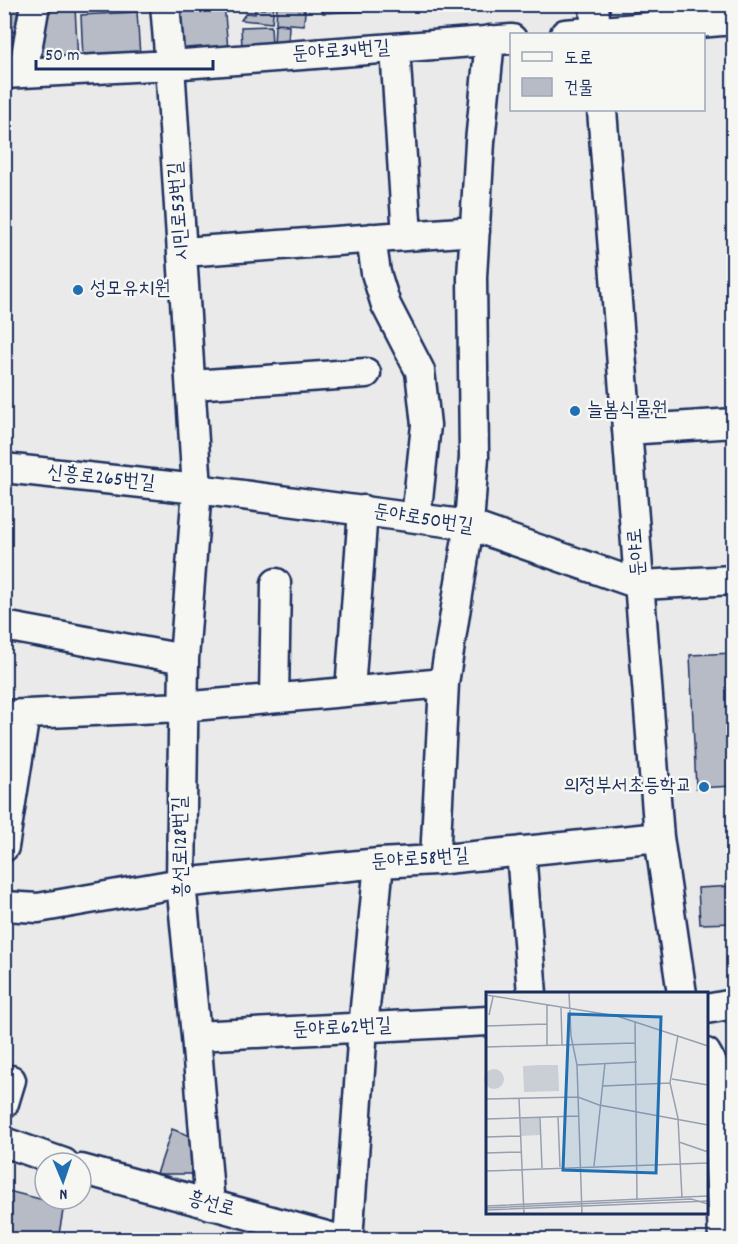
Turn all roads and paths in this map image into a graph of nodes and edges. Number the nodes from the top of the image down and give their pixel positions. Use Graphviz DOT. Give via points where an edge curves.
graph roads {
  1 [pos="35,4"];
  2 [pos="165,4"];
  3 [pos="734,20"];
  4 [pos="596,24"];
  5 [pos="568,33"];
  6 [pos="501,40"];
  7 [pos="395,48"];
  8 [pos="170,65"];
  9 [pos="14,73"];
  10 [pos="602,111"];
  11 [pos="475,231"];
  12 [pos="406,236"];
  13 [pos="371,238"];
  14 [pos="183,252"];
  15 [pos="366,373"];
  16 [pos="192,385"];
  17 [pos="734,423"];
  18 [pos="627,430"];
  19 [pos="4,468"];
  20 [pos="197,489"];
  21 [pos="363,510"];
  22 [pos="416,518"];
  23 [pos="469,525"];
  24 [pos="734,580"];
  25 [pos="276,583"];
  26 [pos="640,585"];
  27 [pos="4,626"];
  28 [pos="184,659"];
  29 [pos="444,683"];
  30 [pos="350,692"];
  31 [pos="274,698"];
  32 [pos="182,707"];
  33 [pos="15,715"];
  34 [pos="659,837"];
  35 [pos="4,847"];
  36 [pos="521,851"];
  37 [pos="435,860"];
  38 [pos="379,863"];
  39 [pos="181,883"];
  40 [pos="4,906"];
  41 [pos="532,992"];
  42 [pos="682,992"];
  43 [pos="734,1004"];
  44 [pos="708,1009"];
  45 [pos="486,1021"];
  46 [pos="363,1028"];
  47 [pos="196,1036"];
  48 [pos="708,1057"];
  49 [pos="4,1142"];
  50 [pos="33,1152"];
  51 [pos="93,1172"];
  52 [pos="210,1205"];
  53 [pos="341,1239"];
  54 [pos="348,1239"];
  55 [pos="723,1239"];
  1 -- 9 [label="street"];
  2 -- 8 [label="street, 시민로53번길"];
  3 -- 4 [label="street"];
  4 -- 5 [label="street"];
  6 -- 7 [label="street, 둔야로34번길"];
  6 -- 11 [label="street" via="480,142"];
  7 -- 8 [label="street, 둔야로34번길"];
  7 -- 12 [label="street"];
  8 -- 9 [label="street, 둔야로34번길"];
  8 -- 14 [label="street, 시민로53번길"];
  10 -- 18 [label="street, 둔야로"];
  11 -- 12 [label="street"];
  11 -- 23 [label="street" via="474,458"];
  12 -- 13 [label="street"];
  13 -- 14 [label="street"];
  13 -- 22 [label="street" via="386,305 420,371 426,425"];
  14 -- 16 [label="street, 시민로53번길"];
  15 -- 16 [label="street"];
  16 -- 20 [label="street, 시민로53번길"];
  17 -- 18 [label="street"];
  18 -- 26 [label="street, 둔야로"];
  19 -- 20 [label="street, 신흥로265번길"];
  20 -- 21 [label="street, 둔야로50번길"];
  20 -- 28 [label="street, 흥선로128번길"];
  21 -- 22 [label="street, 둔야로50번길"];
  21 -- 30 [label="street"];
  22 -- 23 [label="street, 둔야로50번길"];
  23 -- 26 [label="street, 둔야로50번길"];
  23 -- 29 [label="street"];
  24 -- 26 [label="street"];
  25 -- 31 [label="street"];
  26 -- 34 [label="street, 둔야로"];
  27 -- 28 [label="street"];
  28 -- 32 [label="street, 흥선로128번길"];
  29 -- 30 [label="street"];
  29 -- 37 [label="street"];
  30 -- 31 [label="street"];
  31 -- 32 [label="street"];
  32 -- 33 [label="street"];
  32 -- 39 [label="street, 흥선로128번길"];
  33 -- 35 [label="street"];
  34 -- 36 [label="street, 둔야로58번길"];
  34 -- 42 [label="street, 둔야로"];
  36 -- 37 [label="street, 둔야로58번길"];
  36 -- 41 [label="street"];
  37 -- 38 [label="street, 둔야로58번길"];
  38 -- 39 [label="street, 둔야로58번길"];
  38 -- 46 [label="street"];
  39 -- 40 [label="street, 둔야로58번길" via="38,908"];
  39 -- 47 [label="street, 흥선로128번길"];
  43 -- 44 [label="street"];
  45 -- 46 [label="street, 둔야로62번길"];
  46 -- 47 [label="street, 둔야로62번길"];
  46 -- 54 [label="street"];
  47 -- 52 [label="street, 흥선로128번길"];
  48 -- 55 [label="street" via="716,1071"];
  49 -- 50 [label="street"];
  51 -- 52 [label="street, 흥선로"];
  52 -- 53 [label="street, 흥선로"];
}
